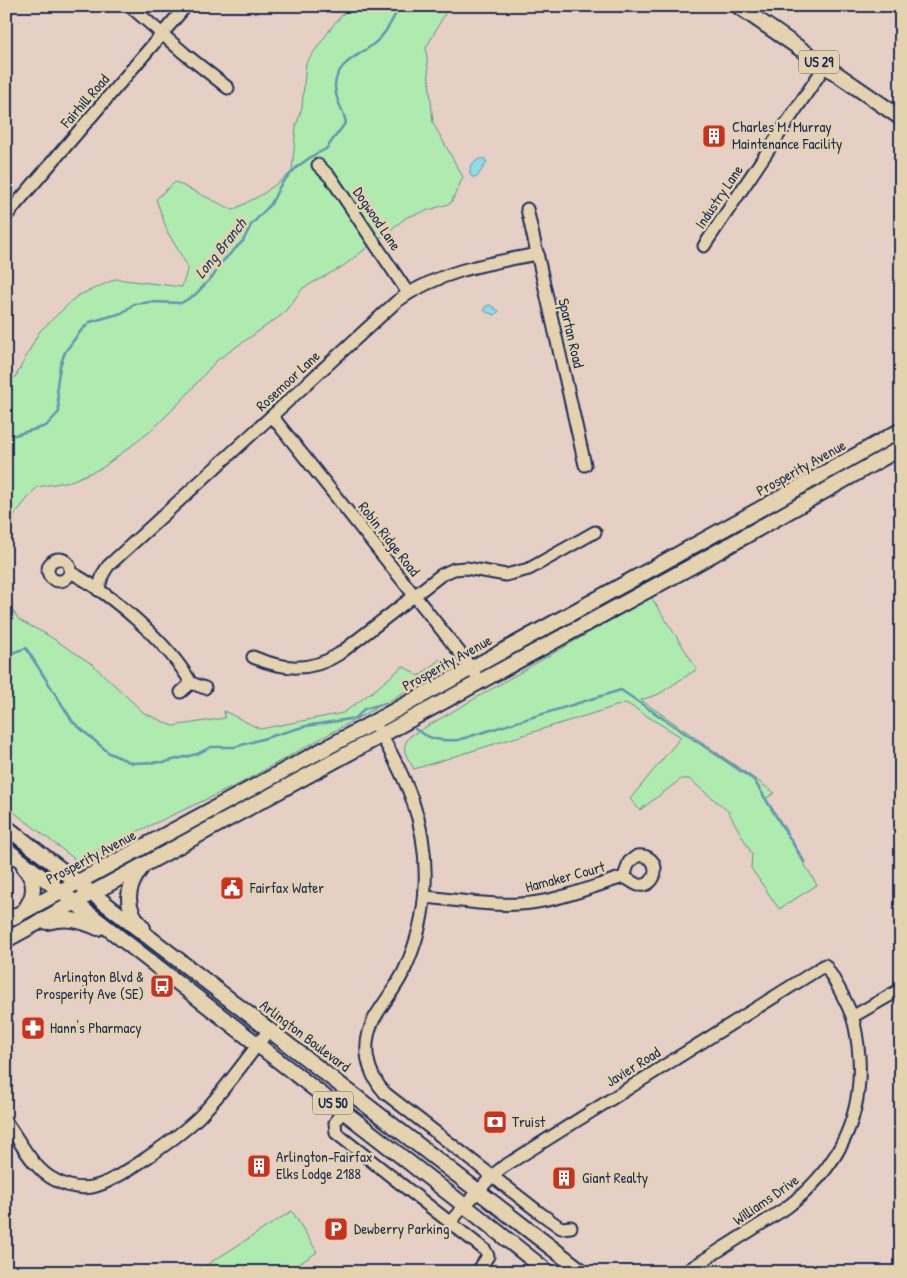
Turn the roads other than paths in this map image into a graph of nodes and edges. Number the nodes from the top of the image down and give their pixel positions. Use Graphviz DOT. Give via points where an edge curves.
graph roads {
  1 [pos="130,6"];
  2 [pos="186,6"];
  3 [pos="738,6"];
  4 [pos="162,35"];
  5 [pos="825,66"];
  6 [pos="228,88"];
  7 [pos="901,118"];
  8 [pos="318,165"];
  9 [pos="527,209"];
  10 [pos="6,216"];
  11 [pos="704,246"];
  12 [pos="538,254"];
  13 [pos="408,293"];
  14 [pos="272,416"];
  15 [pos="901,430"];
  16 [pos="901,448"];
  17 [pos="585,465"];
  18 [pos="595,532"];
  19 [pos="70,572"];
  20 [pos="98,590"];
  21 [pos="414,596"];
  22 [pos="253,657"];
  23 [pos="472,668"];
  24 [pos="480,682"];
  25 [pos="191,683"];
  26 [pos="205,688"];
  27 [pos="180,692"];
  28 [pos="374,722"];
  29 [pos="382,736"];
  30 [pos="6,827"];
  31 [pos="10,852"];
  32 [pos="142,865"];
  33 [pos="624,876"];
  34 [pos="78,883"];
  35 [pos="61,892"];
  36 [pos="92,893"];
  37 [pos="424,896"];
  38 [pos="74,903"];
  39 [pos="24,911"];
  40 [pos="6,921"];
  41 [pos="33,925"];
  42 [pos="117,936"];
  43 [pos="6,940"];
  44 [pos="164,950"];
  45 [pos="825,965"];
  46 [pos="901,989"];
  47 [pos="852,1017"];
  48 [pos="269,1030"];
  49 [pos="258,1044"];
  50 [pos="342,1110"];
  51 [pos="6,1122"];
  52 [pos="492,1176"];
  53 [pos="479,1190"];
  54 [pos="465,1206"];
  55 [pos="450,1222"];
  56 [pos="571,1227"];
  57 [pos="478,1271"];
  58 [pos="548,1272"];
  59 [pos="583,1272"];
  60 [pos="686,1272"];
  1 -- 4 [label="street"];
  2 -- 4 [label="street, Fairhill Road"];
  3 -- 5 [label="main road, US 29"];
  4 -- 6 [label="street"];
  4 -- 10 [label="street, Fairhill Road"];
  5 -- 7 [label="main road, US 29"];
  5 -- 11 [label="street, Industry Lane"];
  8 -- 13 [label="street, Dogwood Lane" via="332,178"];
  9 -- 12 [label="street, Spartan Road"];
  12 -- 13 [label="street, Rosemoor Lane" via="461,270"];
  12 -- 17 [label="street, Spartan Road"];
  13 -- 14 [label="street, Rosemoor Lane"];
  14 -- 20 [label="street, Rosemoor Lane" via="108,566"];
  14 -- 21 [label="street, Robin Ridge Road"];
  15 -- 23 [label="main road, Prosperity Avenue"];
  16 -- 24 [label="main road"];
  18 -- 21 [label="street" via="529,569 506,575 454,569"];
  19 -- 20 [label="street"];
  20 -- 25 [label="street" via="154,635"];
  21 -- 22 [label="street" via="339,654 322,663 303,668 286,667"];
  21 -- 23 [label="street, Robin Ridge Road"];
  23 -- 24 [label="street, Robin Ridge Road"];
  23 -- 28 [label="main road, Prosperity Avenue"];
  24 -- 29 [label="main road"];
  25 -- 26 [label="street"];
  25 -- 27 [label="street"];
  28 -- 29 [label="street"];
  28 -- 34 [label="main road, Prosperity Avenue"];
  29 -- 32 [label="main road"];
  29 -- 37 [label="street" via="406,783 418,818 426,862"];
  30 -- 34 [label="main road, Arlington Boulevard / US 50"];
  31 -- 35 [label="main road, US 50"];
  31 -- 39 [label="main road" via="29,873 34,884 32,898"];
  32 -- 36 [label="main road"];
  32 -- 44 [label="main road" via="129,893 130,907 138,922"];
  33 -- 37 [label="street, Hamaker Court" via="555,899 520,904"];
  34 -- 35 [label="main road, Prosperity Avenue"];
  34 -- 36 [label="main road, Arlington Boulevard / US 50"];
  35 -- 38 [label="main road, US 50"];
  35 -- 39 [label="main road, Prosperity Avenue"];
  36 -- 38 [label="main road"];
  36 -- 44 [label="main road, Arlington Boulevard / US 50"];
  37 -- 52 [label="street" via="411,954 372,1024 366,1055 372,1075 385,1093"];
  38 -- 41 [label="main road"];
  38 -- 42 [label="main road, US 50"];
  39 -- 40 [label="main road, Prosperity Avenue"];
  41 -- 42 [label="main road" via="71,918"];
  41 -- 43 [label="main road"];
  42 -- 49 [label="main road, US 50"];
  44 -- 48 [label="main road, Arlington Boulevard / US 50"];
  45 -- 47 [label="street, Williams Drive"];
  45 -- 52 [label="street, Javier Road"];
  46 -- 47 [label="street"];
  47 -- 60 [label="street, Williams Drive" via="860,1078 848,1132 838,1152 814,1185 786,1208"];
  48 -- 49 [label="street"];
  48 -- 53 [label="main road, Arlington Boulevard / US 50"];
  49 -- 50 [label="main road, US 50"];
  49 -- 51 [label="street" via="199,1117 159,1149 98,1186 77,1187 48,1176"];
  50 -- 54 [label="main road, US 50"];
  50 -- 55 [label="street" via="335,1123 336,1133"];
  52 -- 53 [label="street, Javier Road"];
  52 -- 56 [label="street" via="560,1228"];
  53 -- 54 [label="street, Javier Road"];
  53 -- 59 [label="main road, Arlington Boulevard / US 50"];
  54 -- 55 [label="street, Javier Road"];
  54 -- 58 [label="main road, US 50"];
  55 -- 57 [label="street" via="487,1253"];
}
